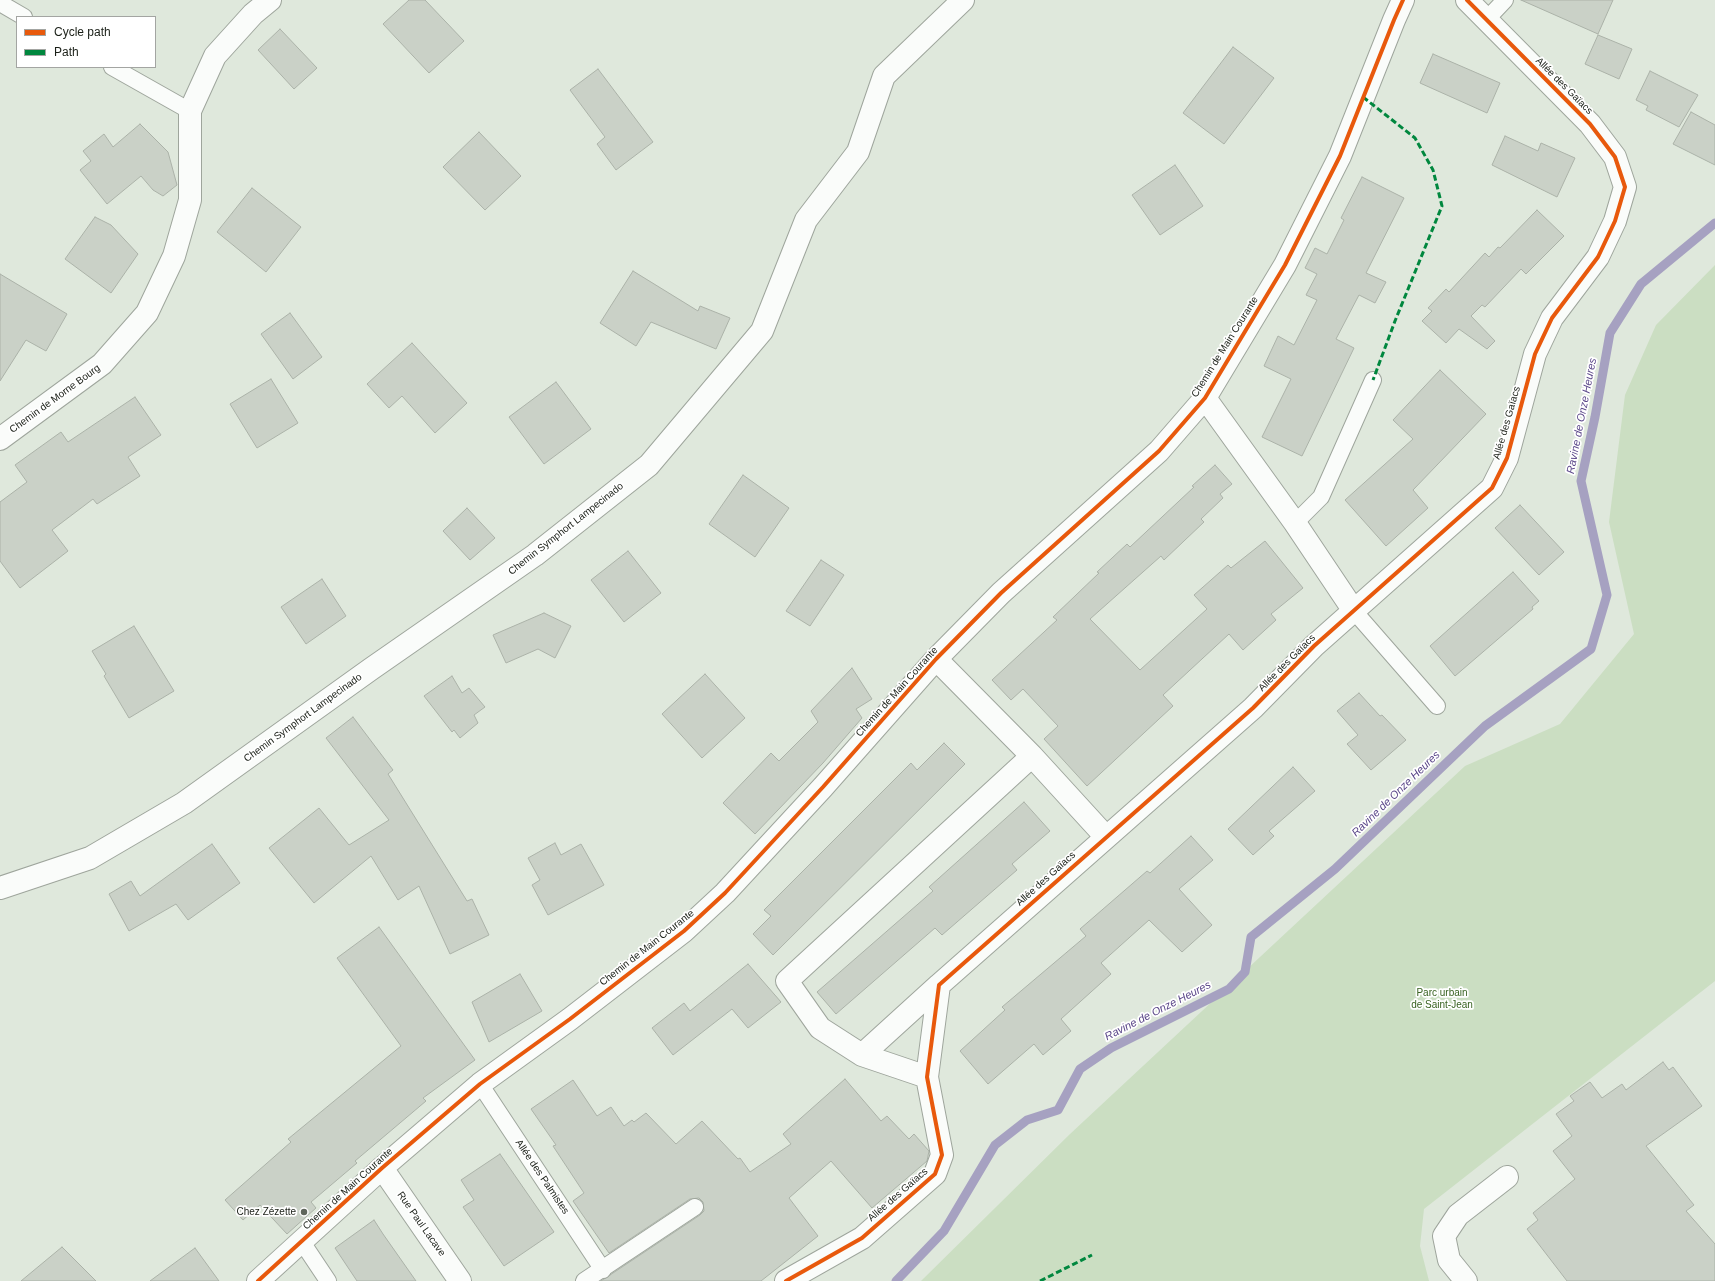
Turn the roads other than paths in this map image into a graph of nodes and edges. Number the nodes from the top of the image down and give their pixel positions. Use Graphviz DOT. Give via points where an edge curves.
graph roads {
  1 [pos="270,0"];
  2 [pos="962,0"];
  3 [pos="1403,0"];
  4 [pos="1467,0"];
  5 [pos="1505,0"];
  6 [pos="0,3"];
  7 [pos="22,16"];
  8 [pos="1486,20"];
  9 [pos="114,68"];
  10 [pos="190,111"];
  11 [pos="1373,380"];
  12 [pos="1205,398"];
  13 [pos="2,434"];
  14 [pos="1295,523"];
  15 [pos="1354,611"];
  16 [pos="936,659"];
  17 [pos="1436,706"];
  18 [pos="1032,756"];
  19 [pos="1106,837"];
  20 [pos="0,888"];
  21 [pos="939,985"];
  22 [pos="862,1055"];
  23 [pos="927,1077"];
  24 [pos="480,1084"];
  25 [pos="382,1168"];
  26 [pos="1507,1177"];
  27 [pos="695,1207"];
  28 [pos="302,1242"];
  29 [pos="603,1270"];
  30 [pos="258,1281"];
  31 [pos="328,1281"];
  32 [pos="460,1281"];
  33 [pos="584,1281"];
  34 [pos="787,1281"];
  35 [pos="1466,1281"];
  1 -- 10 [label="street, Chemin de Morne Bourg" via="252,14 214,56"];
  2 -- 20 [label="street, Chemin Symphort Lampecinado" via="884,76 858,152 806,220 762,331 649,465 535,555 184,803 90,858"];
  3 -- 12 [label="street, Chemin de Main Courante" via="1340,156 1285,265"];
  4 -- 8 [label="street, Allée des Gaïacs"];
  5 -- 8 [label="lane"];
  6 -- 7 [label="lane"];
  8 -- 15 [label="street, Allée des Gaïacs" via="1590,124 1615,157 1624,187 1615,221 1598,257 1552,318 1535,354 1507,458 1492,488"];
  9 -- 10 [label="lane"];
  10 -- 13 [label="street, Chemin de Morne Bourg" via="190,200 174,256 147,313 102,364"];
  11 -- 14 [label="lane" via="1321,497"];
  12 -- 14 [label="street"];
  12 -- 16 [label="street, Chemin de Main Courante" via="1159,451 1001,593"];
  14 -- 15 [label="street"];
  15 -- 17 [label="lane"];
  15 -- 19 [label="street, Allée des Gaïacs" via="1314,646 1253,708"];
  16 -- 18 [label="street"];
  16 -- 24 [label="street, Chemin de Main Courante" via="725,893 684,931"];
  18 -- 19 [label="street"];
  18 -- 22 [label="street" via="787,981 820,1028"];
  19 -- 21 [label="street, Allée des Gaïacs"];
  21 -- 22 [label="street"];
  21 -- 23 [label="street, Allée des Gaïacs"];
  22 -- 23 [label="street"];
  23 -- 34 [label="street, Allée des Gaïacs" via="942,1155 935,1174 862,1238"];
  24 -- 25 [label="street, Chemin de Main Courante"];
  24 -- 29 [label="lane, Allée des Palmistes"];
  25 -- 28 [label="street, Chemin de Main Courante"];
  25 -- 32 [label="street, Rue Paul Lacave"];
  26 -- 35 [label="street" via="1458,1215 1444,1236 1448,1260"];
  27 -- 29 [label="lane"];
  28 -- 30 [label="street, Chemin de Main Courante"];
  28 -- 31 [label="lane"];
  29 -- 33 [label="lane"];
}
